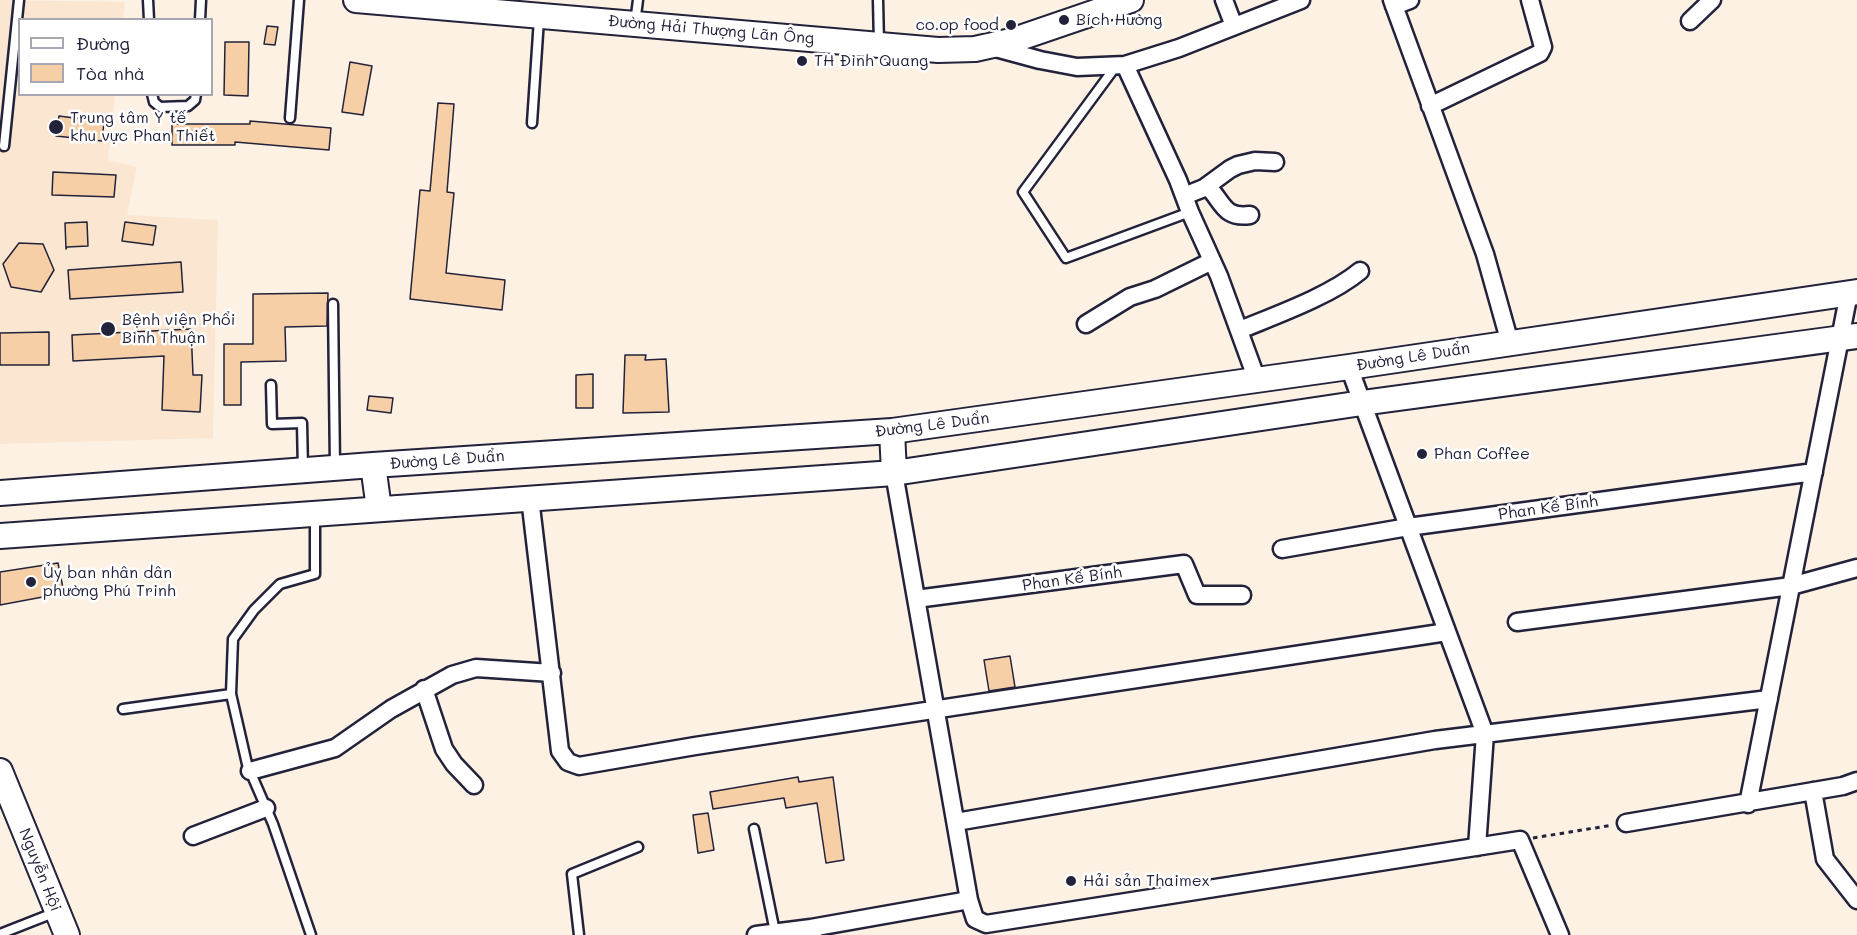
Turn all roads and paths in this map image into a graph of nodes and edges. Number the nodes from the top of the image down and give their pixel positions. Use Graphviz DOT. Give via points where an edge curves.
graph roads {
  1 [pos="19,0"];
  2 [pos="148,0"];
  3 [pos="201,0"];
  4 [pos="299,0"];
  5 [pos="356,0"];
  6 [pos="878,0"];
  7 [pos="1131,0"];
  8 [pos="1224,0"];
  9 [pos="1300,0"];
  10 [pos="1410,0"];
  11 [pos="1530,0"];
  12 [pos="1712,0"];
  13 [pos="1393,3"];
  14 [pos="636,12"];
  15 [pos="539,15"];
  16 [pos="149,18"];
  17 [pos="201,18"];
  18 [pos="1690,21"];
  19 [pos="1234,26"];
  20 [pos="879,45"];
  21 [pos="991,47"];
  22 [pos="1121,65"];
  23 [pos="152,96"];
  24 [pos="196,96"];
  25 [pos="1430,106"];
  26 [pos="290,118"];
  27 [pos="532,123"];
  28 [pos="4,146"];
  29 [pos="1275,162"];
  30 [pos="1207,186"];
  31 [pos="1187,204"];
  32 [pos="1250,215"];
  33 [pos="1212,261"];
  34 [pos="1360,271"];
  35 [pos="1853,293"];
  36 [pos="333,304"];
  37 [pos="1086,324"];
  38 [pos="1240,330"];
  39 [pos="1849,337"];
  40 [pos="1510,343"];
  41 [pos="1349,367"];
  42 [pos="1257,380"];
  43 [pos="272,385"];
  44 [pos="1362,403"];
  45 [pos="892,431"];
  46 [pos="373,465"];
  47 [pos="336,468"];
  48 [pos="303,470"];
  49 [pos="1814,472"];
  50 [pos="894,473"];
  51 [pos="0,493"];
  52 [pos="530,498"];
  53 [pos="379,509"];
  54 [pos="315,513"];
  55 [pos="1408,527"];
  56 [pos="0,536"];
  57 [pos="1282,549"];
  58 [pos="1857,568"];
  59 [pos="1791,586"];
  60 [pos="1242,595"];
  61 [pos="916,599"];
  62 [pos="1517,622"];
  63 [pos="1448,632"];
  64 [pos="552,673"];
  65 [pos="424,689"];
  66 [pos="231,694"];
  67 [pos="1769,699"];
  68 [pos="123,709"];
  69 [pos="936,711"];
  70 [pos="1485,734"];
  71 [pos="0,771"];
  72 [pos="250,771"];
  73 [pos="1857,781"];
  74 [pos="474,785"];
  75 [pos="1813,791"];
  76 [pos="1748,804"];
  77 [pos="266,808"];
  78 [pos="956,822"];
  79 [pos="1626,823"];
  80 [pos="754,829"];
  81 [pos="193,836"];
  82 [pos="1520,840"];
  83 [pos="638,847"];
  84 [pos="1478,847"];
  85 [pos="969,900"];
  86 [pos="1857,900"];
  87 [pos="56,912"];
  88 [pos="841,929"];
  89 [pos="812,931"];
  90 [pos="775,932"];
  91 [pos="0,934"];
  92 [pos="67,935"];
  93 [pos="311,935"];
  94 [pos="579,935"];
  95 [pos="756,935"];
  96 [pos="1560,935"];
  1 -- 28 [label="lane"];
  2 -- 16 [label="lane"];
  3 -- 17 [label="lane"];
  4 -- 26 [label="lane"];
  5 -- 15 [label="main road, Đường Hải Thượng Lãn Ông"];
  6 -- 20 [label="lane"];
  7 -- 21 [label="main road, Đường Hải Thượng Lãn Ông"];
  8 -- 19 [label="street"];
  9 -- 19 [label="street"];
  10 -- 13 [label="street"];
  11 -- 25 [label="street" via="1543,47 1540,53"];
  12 -- 18 [label="street"];
  13 -- 25 [label="street"];
  14 -- 15 [label="main road, Đường Hải Thượng Lãn Ông"];
  14 -- 20 [label="main road, Đường Hải Thượng Lãn Ông"];
  15 -- 27 [label="lane"];
  19 -- 22 [label="street" via="1172,51"];
  20 -- 21 [label="main road, Đường Hải Thượng Lãn Ông" via="938,50"];
  21 -- 22 [label="street" via="1077,67"];
  22 -- 31 [label="street"];
  22 -- 31 [label="lane" via="1023,192 1066,258"];
  23 -- 24 [label="lane" via="160,107 188,106"];
  25 -- 40 [label="street" via="1485,254"];
  29 -- 30 [label="street" via="1238,165"];
  30 -- 31 [label="street"];
  30 -- 32 [label="street" via="1232,215"];
  31 -- 33 [label="street"];
  33 -- 37 [label="street" via="1155,290 1130,297"];
  33 -- 38 [label="street"];
  34 -- 38 [label="street" via="1291,309"];
  35 -- 39 [label="street"];
  35 -- 40 [label="main road, Đường Lê Duẩn"];
  36 -- 47 [label="lane"];
  38 -- 42 [label="street"];
  39 -- 44 [label="main road"];
  39 -- 49 [label="street"];
  40 -- 41 [label="main road, Đường Lê Duẩn"];
  41 -- 42 [label="main road, Đường Lê Duẩn"];
  41 -- 44 [label="street"];
  42 -- 45 [label="main road, Đường Lê Duẩn"];
  43 -- 48 [label="lane" via="272,424 302,423"];
  44 -- 50 [label="main road"];
  44 -- 55 [label="street"];
  45 -- 46 [label="main road, Đường Lê Duẩn"];
  45 -- 50 [label="main road"];
  46 -- 47 [label="main road, Đường Lê Duẩn"];
  46 -- 53 [label="main road"];
  47 -- 48 [label="main road, Đường Lê Duẩn"];
  48 -- 51 [label="main road, Đường Lê Duẩn"];
  49 -- 55 [label="street, Phan Kế Bính"];
  49 -- 59 [label="street"];
  50 -- 52 [label="main road"];
  50 -- 61 [label="street"];
  52 -- 53 [label="main road"];
  52 -- 64 [label="street"];
  53 -- 54 [label="main road"];
  54 -- 56 [label="main road"];
  54 -- 66 [label="lane" via="315,574 280,584 233,639"];
  55 -- 57 [label="street, Phan Kế Bính"];
  55 -- 63 [label="street"];
  58 -- 59 [label="street"];
  59 -- 62 [label="street"];
  59 -- 67 [label="street"];
  60 -- 61 [label="street, Phan Kế Bính" via="1197,595 1184,564"];
  61 -- 69 [label="street"];
  63 -- 69 [label="street"];
  63 -- 70 [label="street"];
  64 -- 65 [label="street" via="476,668"];
  64 -- 69 [label="street" via="560,751 567,762 579,766"];
  65 -- 72 [label="street" via="335,748"];
  65 -- 74 [label="street" via="444,749"];
  66 -- 68 [label="lane"];
  66 -- 72 [label="lane"];
  67 -- 70 [label="street"];
  67 -- 76 [label="street"];
  69 -- 78 [label="street"];
  70 -- 78 [label="street"];
  70 -- 84 [label="street"];
  71 -- 87 [label="main road, Nguyễn Hội"];
  72 -- 77 [label="lane"];
  73 -- 75 [label="street"];
  75 -- 76 [label="street"];
  75 -- 86 [label="street" via="1825,860"];
  76 -- 79 [label="street"];
  77 -- 81 [label="street"];
  77 -- 93 [label="lane"];
  78 -- 85 [label="street"];
  79 -- 82 [label="path"];
  80 -- 90 [label="lane"];
  82 -- 84 [label="street"];
  82 -- 96 [label="street"];
  83 -- 94 [label="lane" via="572,874"];
  84 -- 85 [label="street" via="986,924 975,919"];
  85 -- 88 [label="street"];
  87 -- 91 [label="lane"];
  87 -- 92 [label="main road, Nguyễn Hội"];
  88 -- 89 [label="street"];
  89 -- 90 [label="street"];
  90 -- 95 [label="street"];
}
